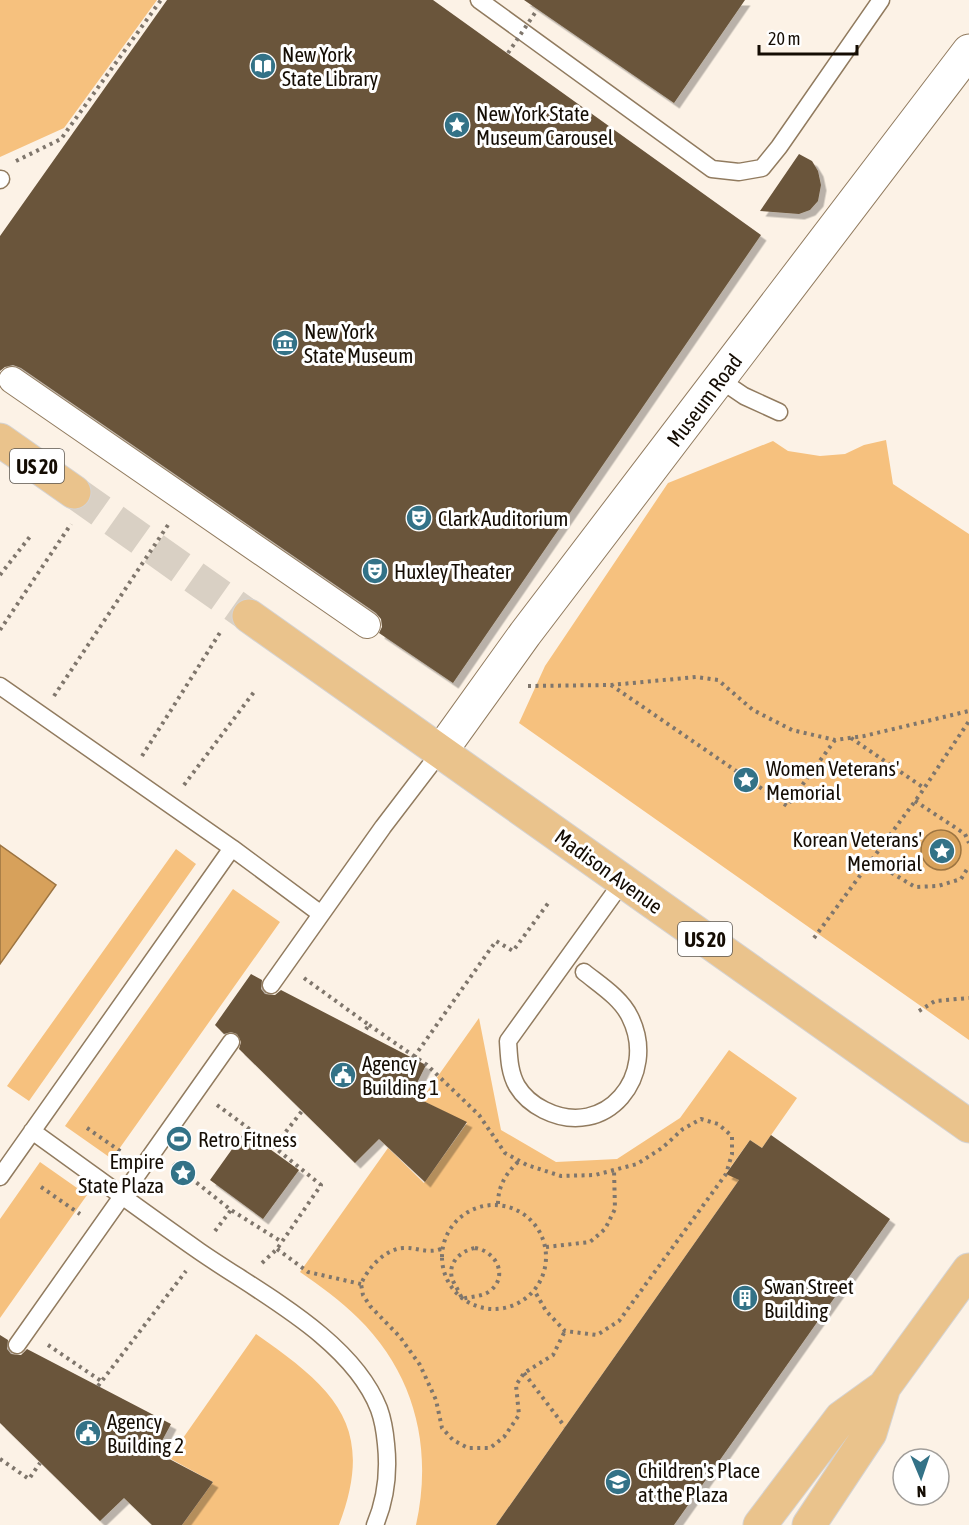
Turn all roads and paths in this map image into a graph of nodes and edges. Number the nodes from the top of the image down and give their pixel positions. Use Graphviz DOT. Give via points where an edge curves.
graph roads {
  1 [pos="160,0"];
  2 [pos="479,0"];
  3 [pos="881,0"];
  4 [pos="537,10"];
  5 [pos="969,51"];
  6 [pos="508,53"];
  7 [pos="0,180"];
  8 [pos="719,379"];
  9 [pos="12,380"];
  10 [pos="779,412"];
  11 [pos="0,440"];
  12 [pos="74,506"];
  13 [pos="175,515"];
  14 [pos="32,534"];
  15 [pos="0,575"];
  16 [pos="237,620"];
  17 [pos="367,625"];
  18 [pos="0,630"];
  19 [pos="73,668"];
  20 [pos="611,685"];
  21 [pos="0,686"];
  22 [pos="524,686"];
  23 [pos="254,692"];
  24 [pos="969,711"];
  25 [pos="969,721"];
  26 [pos="851,738"];
  27 [pos="835,740"];
  28 [pos="441,751"];
  29 [pos="202,761"];
  30 [pos="129,776"];
  31 [pos="924,788"];
  32 [pos="915,801"];
  33 [pos="969,843"];
  34 [pos="232,848"];
  35 [pos="872,861"];
  36 [pos="969,866"];
  37 [pos="623,881"];
  38 [pos="549,902"];
  39 [pos="321,915"];
  40 [pos="814,938"];
  41 [pos="285,965"];
  42 [pos="584,972"];
  43 [pos="272,985"];
  44 [pos="969,998"];
  45 [pos="919,1011"];
  46 [pos="369,1025"];
  47 [pos="363,1033"];
  48 [pos="231,1042"];
  49 [pos="414,1057"];
  50 [pos="197,1090"];
  51 [pos="302,1111"];
  52 [pos="969,1126"];
  53 [pos="87,1128"];
  54 [pos="32,1131"];
  55 [pos="115,1147"];
  56 [pos="274,1147"];
  57 [pos="155,1150"];
  58 [pos="519,1161"];
  59 [pos="614,1170"];
  60 [pos="0,1177"];
  61 [pos="41,1187"];
  62 [pos="122,1196"];
  63 [pos="498,1204"];
  64 [pos="69,1206"];
  65 [pos="231,1210"];
  66 [pos="282,1242"];
  67 [pos="546,1247"];
  68 [pos="277,1249"];
  69 [pos="441,1249"];
  70 [pos="201,1253"];
  71 [pos="969,1270"];
  72 [pos="244,1280"];
  73 [pos="361,1284"];
  74 [pos="534,1290"];
  75 [pos="462,1299"];
  76 [pos="27,1331"];
  77 [pos="565,1331"];
  78 [pos="18,1345"];
  79 [pos="524,1373"];
  80 [pos="102,1381"];
  81 [pos="98,1386"];
  82 [pos="884,1387"];
  83 [pos="565,1427"];
  84 [pos="0,1459"];
  85 [pos="40,1463"];
  86 [pos="375,1525"];
  87 [pos="760,1525"];
  88 [pos="809,1525"];
  1 -- 7 [label="path" via="61,139 12,163"];
  2 -- 3 [label="lane" via="712,169 739,172 762,168"];
  4 -- 6 [label="path, bridge"];
  5 -- 8 [label="street, Museum Road"];
  8 -- 10 [label="lane"];
  8 -- 28 [label="street, Museum Road" via="525,633"];
  9 -- 17 [label="street"];
  11 -- 12 [label="main road, US 20"];
  12 -- 18 [label="path"];
  13 -- 19 [label="path"];
  14 -- 15 [label="path"];
  16 -- 28 [label="main road, Madison Avenue / US 20"];
  16 -- 30 [label="path"];
  20 -- 22 [label="path"];
  20 -- 27 [label="path" via="696,677 718,680 753,710 792,730"];
  20 -- 27 [label="path" via="787,806"];
  21 -- 30 [label="lane"];
  23 -- 29 [label="path"];
  24 -- 26 [label="path"];
  25 -- 31 [label="path"];
  26 -- 27 [label="path"];
  26 -- 31 [label="path"];
  28 -- 37 [label="main road, Madison Avenue / US 20"];
  28 -- 39 [label="lane"];
  30 -- 34 [label="lane"];
  31 -- 32 [label="path"];
  32 -- 33 [label="path" via="965,834"];
  32 -- 35 [label="path"];
  34 -- 39 [label="lane"];
  34 -- 54 [label="lane"];
  35 -- 36 [label="path" via="915,887 961,879"];
  35 -- 40 [label="path"];
  37 -- 42 [label="lane" via="508,1041 510,1065 518,1086 534,1105 557,1116 583,1118 609,1108 629,1089 638,1066 639,1039 630,1015"];
  37 -- 52 [label="main road, Madison Avenue / US 20"];
  38 -- 49 [label="path" via="513,951 496,941"];
  39 -- 41 [label="lane"];
  41 -- 43 [label="lane"];
  41 -- 46 [label="path"];
  44 -- 45 [label="path" via="935,1001"];
  46 -- 47 [label="path"];
  46 -- 49 [label="path"];
  48 -- 50 [label="lane"];
  49 -- 58 [label="path" via="479,1115 505,1153"];
  50 -- 56 [label="path"];
  50 -- 57 [label="lane"];
  51 -- 56 [label="path"];
  53 -- 55 [label="path"];
  54 -- 60 [label="lane"];
  54 -- 62 [label="lane"];
  56 -- 66 [label="path" via="321,1185"];
  57 -- 62 [label="lane"];
  57 -- 65 [label="path"];
  58 -- 59 [label="path" via="561,1176"];
  58 -- 63 [label="path" via="498,1192"];
  59 -- 67 [label="path" via="615,1209 605,1229 590,1242"];
  59 -- 77 [label="path" via="637,1164 701,1119 718,1124 732,1136 726,1174 619,1321 597,1335"];
  61 -- 64 [label="path"];
  62 -- 70 [label="lane"];
  62 -- 76 [label="lane"];
  63 -- 67 [label="path" via="529,1217"];
  63 -- 69 [label="path" via="467,1211 446,1234"];
  65 -- 66 [label="path"];
  65 -- 70 [label="path"];
  66 -- 68 [label="path"];
  67 -- 74 [label="path" via="543,1278"];
  68 -- 72 [label="path"];
  68 -- 73 [label="path" via="308,1272"];
  69 -- 73 [label="path" via="431,1252 403,1248 389,1252 373,1265"];
  69 -- 75 [label="path" via="445,1277"];
  70 -- 72 [label="lane"];
  70 -- 80 [label="path"];
  71 -- 82 [label="main road"];
  72 -- 86 [label="lane" via="323,1337 356,1368 369,1389 379,1409 387,1454 384,1498"];
  73 -- 79 [label="path" via="370,1306 420,1365 436,1400 442,1428 453,1440 468,1448 490,1448 504,1437 519,1415 516,1385"];
  74 -- 75 [label="path" via="508,1307 492,1309"];
  74 -- 77 [label="path" via="546,1311"];
  75 -- 75 [label="path" via="487,1293 498,1282 496,1259 483,1249 468,1250 455,1259 452,1274"];
  76 -- 78 [label="lane"];
  76 -- 80 [label="path"];
  77 -- 79 [label="path" via="553,1354"];
  79 -- 83 [label="path"];
  80 -- 81 [label="path"];
  82 -- 87 [label="main road" via="841,1418"];
  82 -- 88 [label="main road" via="870,1433"];
  84 -- 85 [label="path" via="29,1479"];
}
